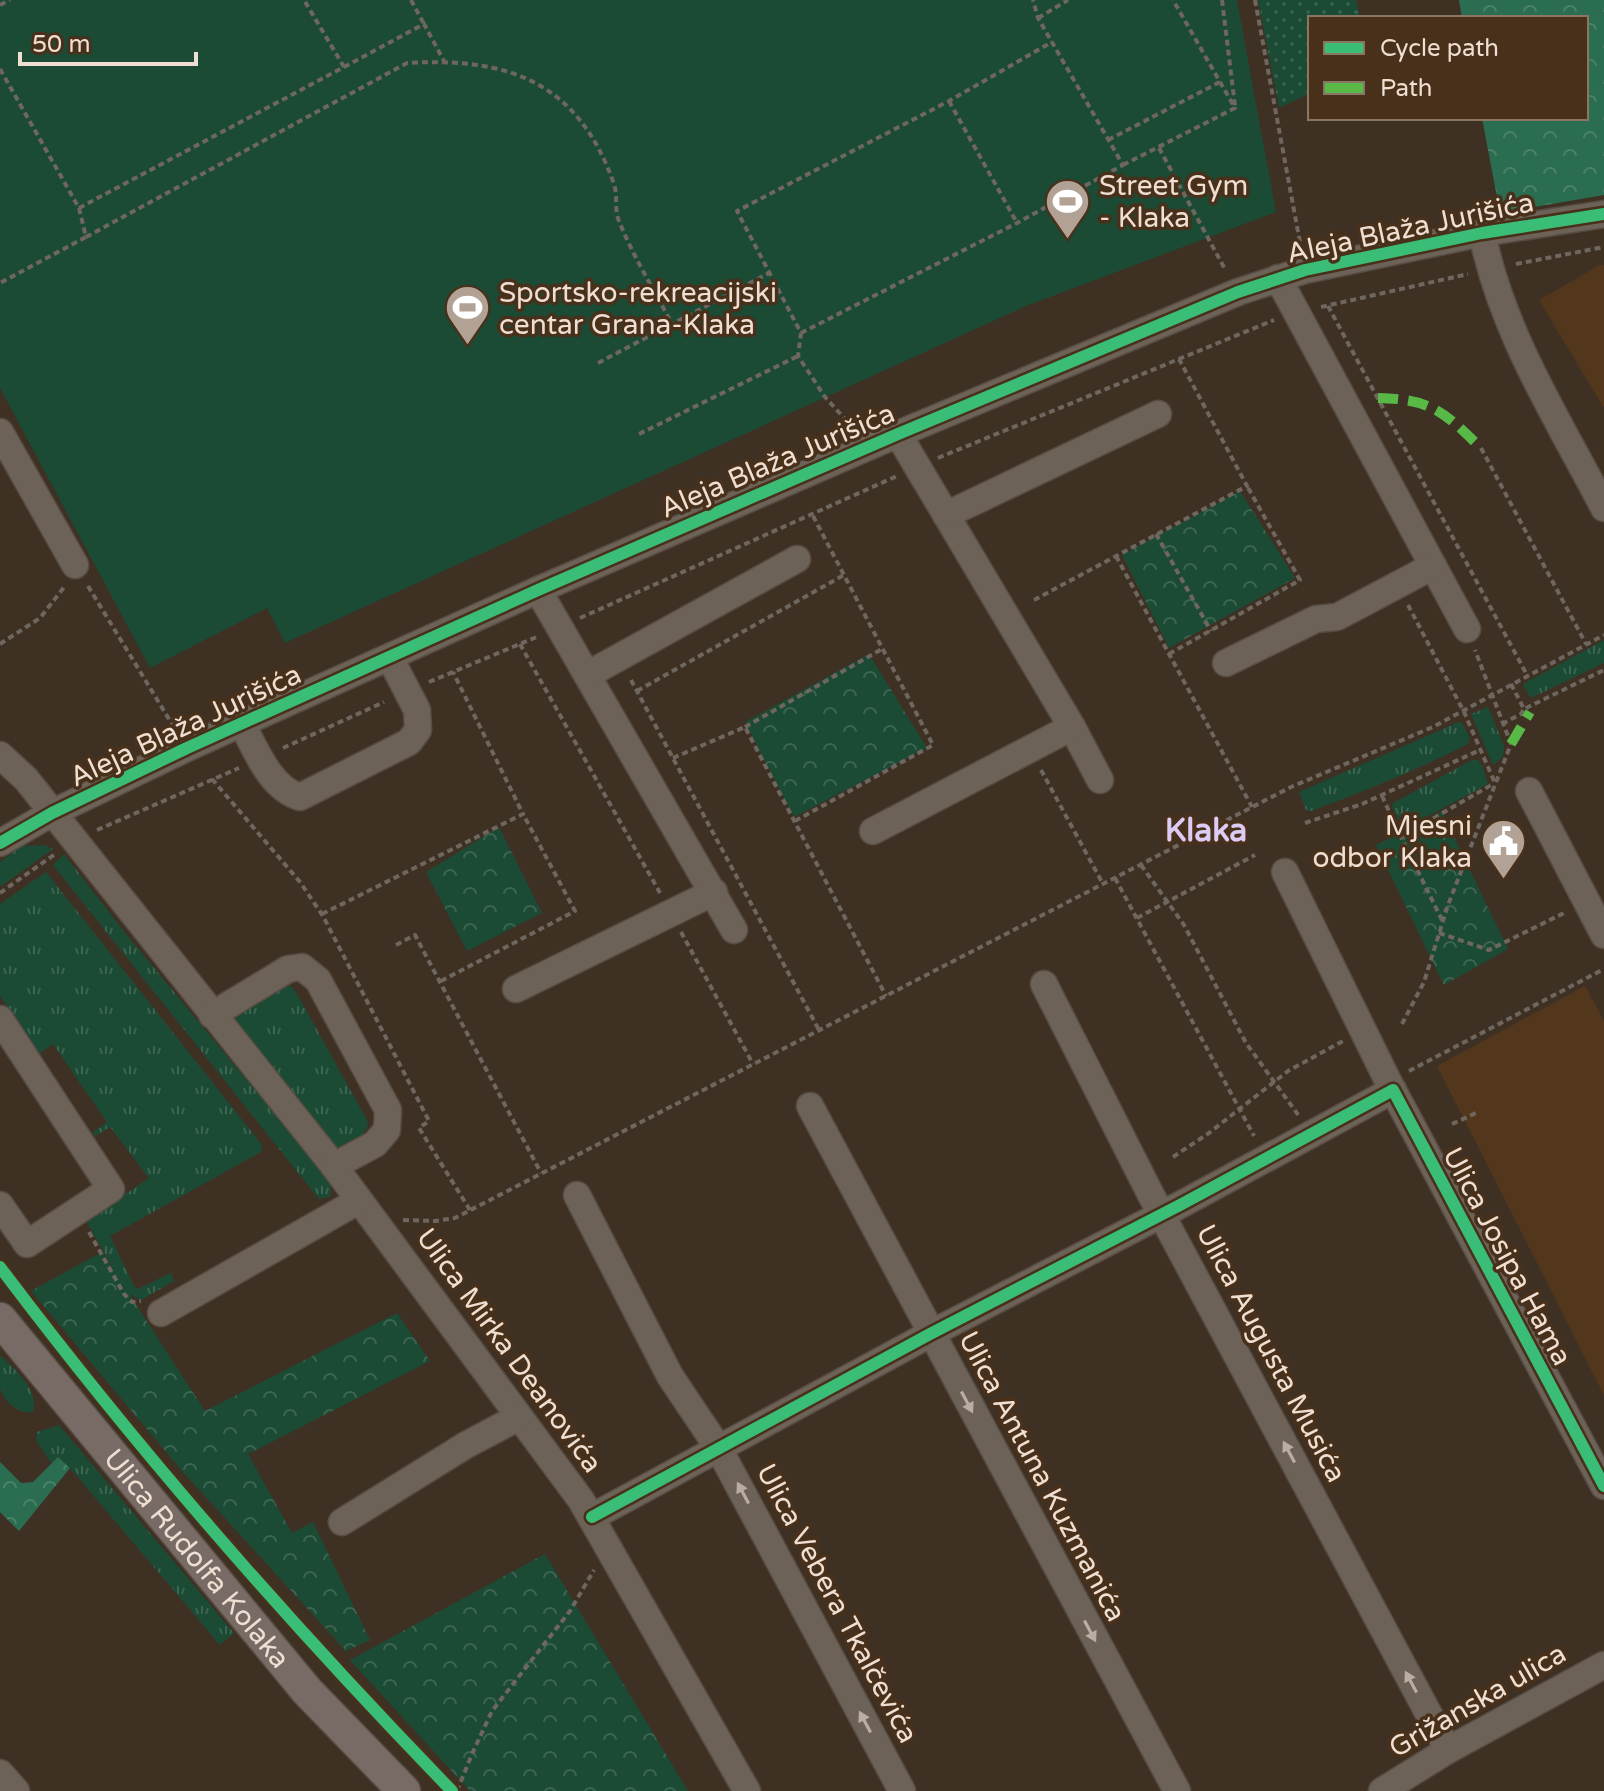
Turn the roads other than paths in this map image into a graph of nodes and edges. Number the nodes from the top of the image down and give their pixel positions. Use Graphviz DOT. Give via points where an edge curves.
graph roads {
  1 [pos="1604,214"];
  2 [pos="1482,233"];
  3 [pos="1278,278"];
  4 [pos="1158,414"];
  5 [pos="0,432"];
  6 [pos="898,434"];
  7 [pos="1604,508"];
  8 [pos="946,515"];
  9 [pos="797,559"];
  10 [pos="75,565"];
  11 [pos="1433,566"];
  12 [pos="538,590"];
  13 [pos="1467,629"];
  14 [pos="390,658"];
  15 [pos="1226,663"];
  16 [pos="587,675"];
  17 [pos="242,724"];
  18 [pos="1072,727"];
  19 [pos="0,755"];
  20 [pos="1100,780"];
  21 [pos="1529,791"];
  22 [pos="52,813"];
  23 [pos="873,831"];
  24 [pos="0,843"];
  25 [pos="1285,872"];
  26 [pos="714,892"];
  27 [pos="734,930"];
  28 [pos="1604,935"];
  29 [pos="1044,984"];
  30 [pos="516,989"];
  31 [pos="212,1015"];
  32 [pos="0,1019"];
  33 [pos="1401,1081"];
  34 [pos="810,1106"];
  35 [pos="334,1166"];
  36 [pos="577,1195"];
  37 [pos="358,1201"];
  38 [pos="0,1205"];
  39 [pos="1162,1215"];
  40 [pos="151,1307"];
  41 [pos="0,1319"];
  42 [pos="930,1334"];
  43 [pos="519,1417"];
  44 [pos="719,1449"];
  45 [pos="1604,1486"];
  46 [pos="592,1517"];
  47 [pos="342,1522"];
  48 [pos="1604,1665"];
  49 [pos="1448,1750"];
  50 [pos="0,1773"];
  51 [pos="16,1791"];
  52 [pos="404,1791"];
  53 [pos="747,1791"];
  54 [pos="902,1791"];
  55 [pos="1177,1791"];
  56 [pos="1382,1791"];
  1 -- 2 [label="street, Aleja Blaža Jurišića"];
  2 -- 3 [label="street, Aleja Blaža Jurišića"];
  2 -- 7 [label="street" via="1489,270 1514,336"];
  3 -- 6 [label="street, Aleja Blaža Jurišića"];
  3 -- 11 [label="street, Aleja Blaža Jurišića"];
  4 -- 8 [label="street"];
  5 -- 10 [label="street"];
  6 -- 8 [label="street, Aleja Blaža Jurišića"];
  6 -- 12 [label="street, Aleja Blaža Jurišića"];
  8 -- 18 [label="street, Aleja Blaža Jurišića"];
  9 -- 16 [label="street"];
  11 -- 13 [label="street, Aleja Blaža Jurišića"];
  11 -- 15 [label="street" via="1337,617 1316,619"];
  12 -- 14 [label="street, Aleja Blaža Jurišića"];
  12 -- 16 [label="street"];
  14 -- 17 [label="street, Aleja Blaža Jurišića"];
  14 -- 17 [label="street" via="417,710 418,730 409,742 300,797 287,793 260,759"];
  16 -- 26 [label="street"];
  17 -- 22 [label="street, Aleja Blaža Jurišića"];
  18 -- 20 [label="street, Aleja Blaža Jurišića"];
  18 -- 23 [label="street"];
  19 -- 22 [label="street, Ulica Mirka Deanovića"];
  21 -- 28 [label="street"];
  22 -- 24 [label="street, Aleja Blaža Jurišića"];
  22 -- 31 [label="street, Ulica Mirka Deanovića"];
  25 -- 33 [label="street, Ulica Josipa Hama"];
  26 -- 27 [label="street"];
  26 -- 30 [label="street"];
  29 -- 39 [label="street, Ulica Augusta Musića"];
  31 -- 35 [label="street, Ulica Mirka Deanovića"];
  31 -- 35 [label="street" via="288,969 302,967 318,980 388,1110 387,1130 375,1144"];
  32 -- 38 [label="street" via="111,1189 27,1244"];
  33 -- 39 [label="street"];
  33 -- 45 [label="street, Ulica Josipa Hama"];
  34 -- 42 [label="street, Ulica Antuna Kuzmanića"];
  35 -- 37 [label="street, Ulica Mirka Deanovića"];
  36 -- 44 [label="street, Ulica Vebera Tkalčevića" via="670,1376"];
  37 -- 40 [label="street"];
  37 -- 43 [label="street, Ulica Mirka Deanovića"];
  39 -- 42 [label="street"];
  49 -- 39 [label="street, Ulica Augusta Musića, one-way"];
  41 -- 52 [label="main road, Ulica Rudolfa Kolaka" via="307,1691"];
  42 -- 44 [label="street"];
  42 -- 55 [label="street, Ulica Antuna Kuzmanića, one-way"];
  43 -- 46 [label="street, Ulica Mirka Deanovića"];
  43 -- 47 [label="street"];
  44 -- 46 [label="street"];
  54 -- 44 [label="street, Ulica Vebera Tkalčevića, one-way"];
  46 -- 53 [label="street, Ulica Mirka Deanovića"];
  48 -- 49 [label="street, Grižanska ulica"];
  49 -- 56 [label="street, Grižanska ulica"];
  50 -- 51 [label="street"];
}
